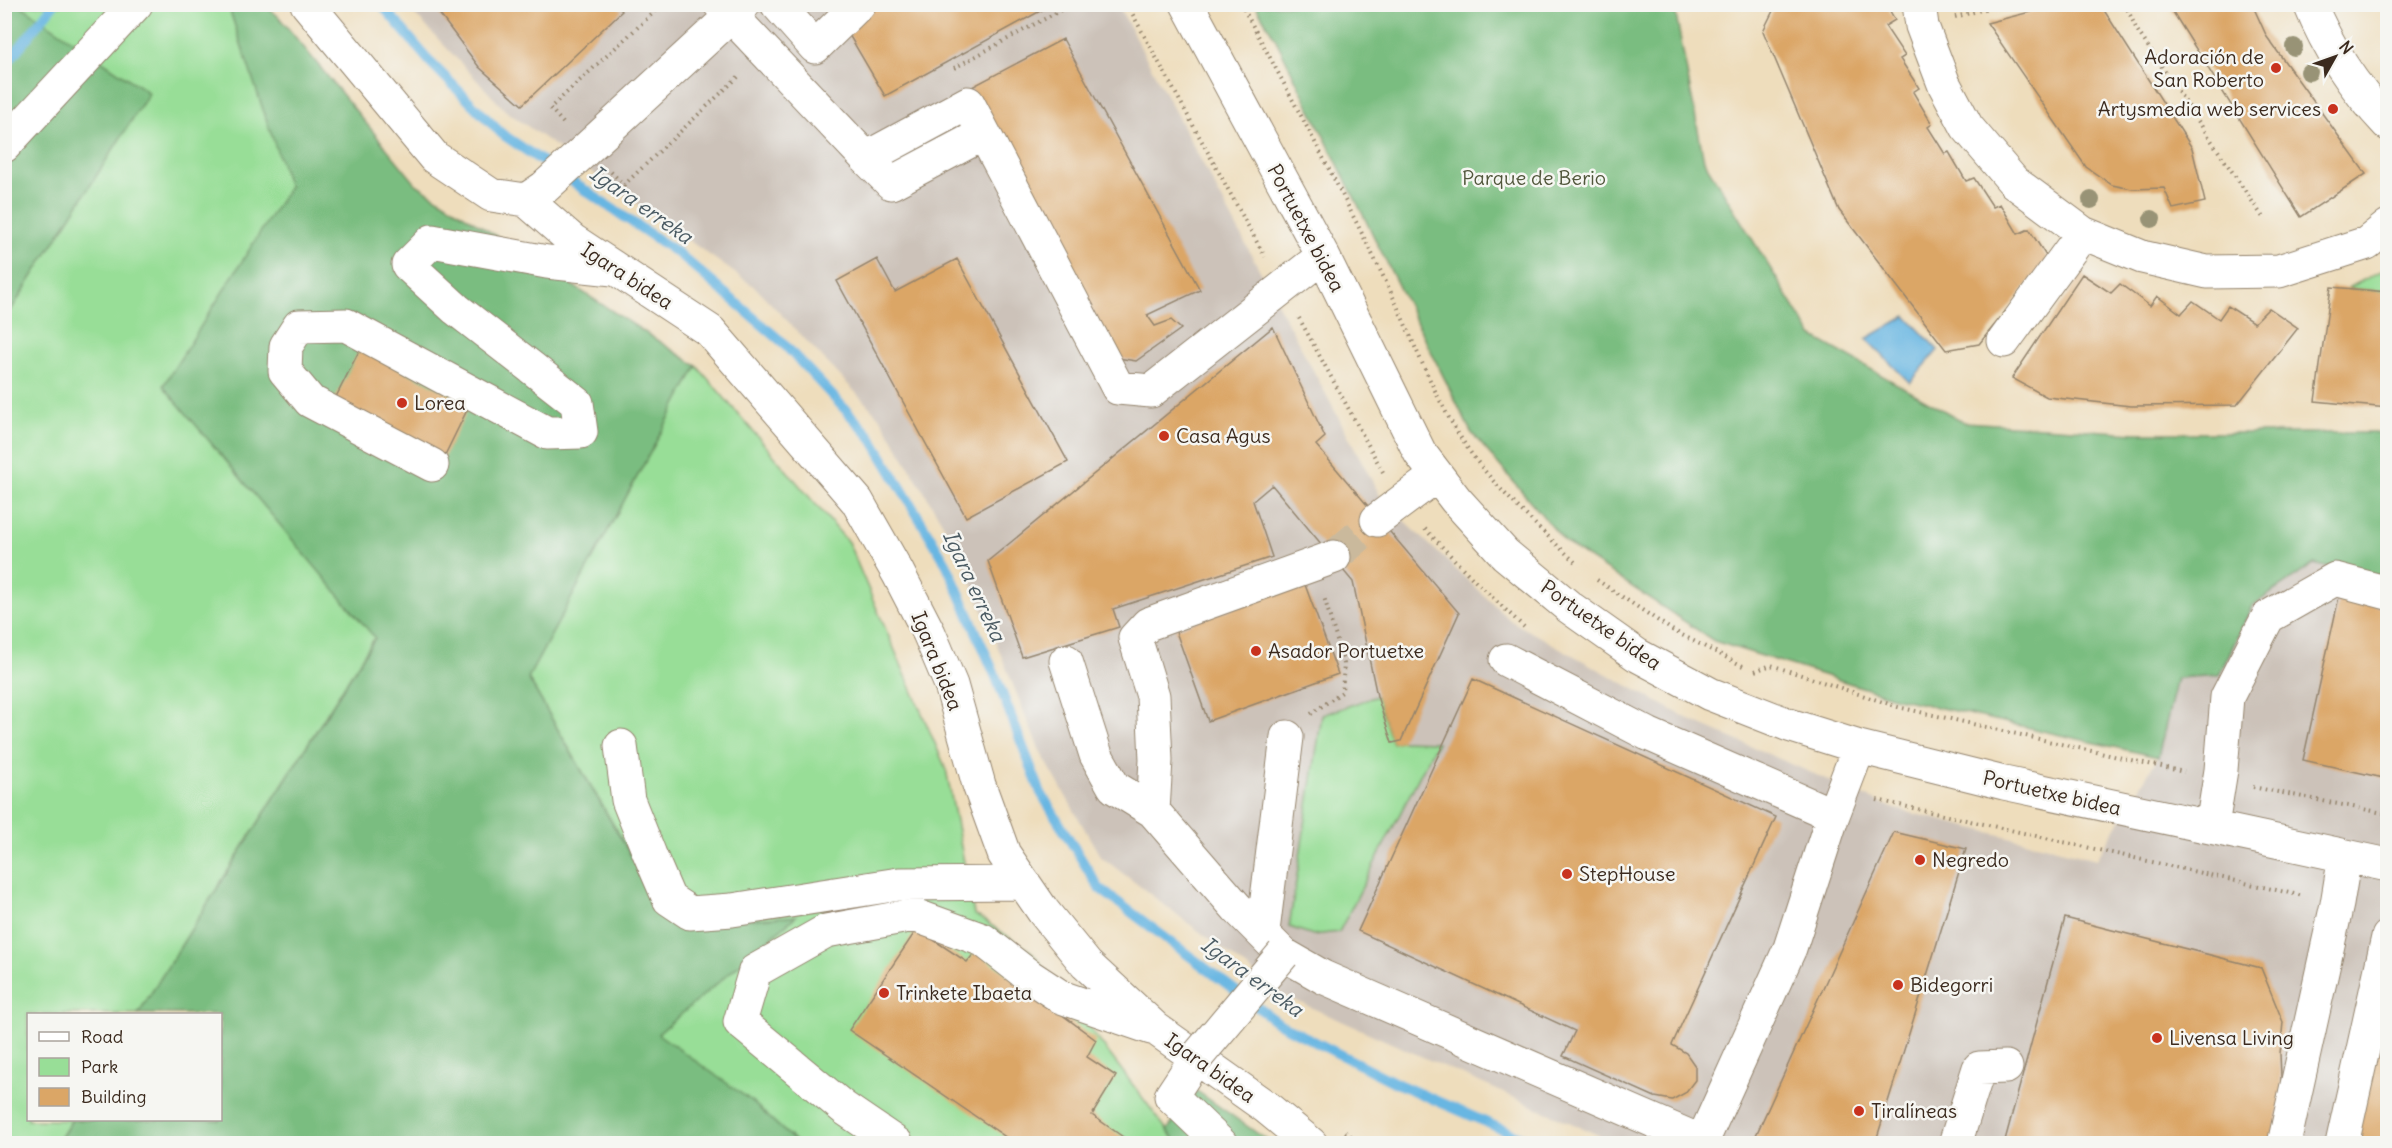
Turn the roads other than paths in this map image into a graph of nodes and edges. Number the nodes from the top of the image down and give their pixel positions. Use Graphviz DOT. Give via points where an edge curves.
graph roads {
  1 [pos="136,4"];
  2 [pos="307,4"];
  3 [pos="777,4"];
  4 [pos="859,4"];
  5 [pos="1187,4"];
  6 [pos="2310,4"];
  7 [pos="732,9"];
  8 [pos="1921,15"];
  9 [pos="2388,124"];
  10 [pos="970,141"];
  11 [pos="4,146"];
  12 [pos="866,158"];
  13 [pos="535,194"];
  14 [pos="2388,226"];
  15 [pos="2083,233"];
  16 [pos="1323,255"];
  17 [pos="621,270"];
  18 [pos="2004,341"];
  19 [pos="432,465"];
  20 [pos="1436,476"];
  21 [pos="1389,511"];
  22 [pos="1324,561"];
  23 [pos="2388,592"];
  24 [pos="1506,660"];
  25 [pos="1066,662"];
  26 [pos="1287,737"];
  27 [pos="621,746"];
  28 [pos="1859,747"];
  29 [pos="1837,804"];
  30 [pos="1153,811"];
  31 [pos="2212,826"];
  32 [pos="2345,856"];
  33 [pos="2388,865"];
  34 [pos="1024,883"];
  35 [pos="2388,937"];
  36 [pos="1273,942"];
  37 [pos="1156,1029"];
  38 [pos="1196,1058"];
  39 [pos="2006,1067"];
  40 [pos="897,1143"];
  41 [pos="1221,1143"];
  42 [pos="1311,1143"];
  43 [pos="1955,1143"];
  44 [pos="2284,1143"];
  45 [pos="2342,1143"];
  1 -- 11 [label="street"];
  2 -- 13 [label="street" via="434,157 492,195"];
  3 -- 4 [label="street" via="815,47"];
  5 -- 16 [label="street, Portuetxe bidea"];
  6 -- 9 [label="street" via="2357,90"];
  7 -- 12 [label="street" via="765,52"];
  7 -- 13 [label="street"];
  8 -- 15 [label="street" via="1944,84 1967,127 2014,182"];
  10 -- 12 [label="street" via="891,183"];
  12 -- 16 [label="street" via="968,103 1118,388 1151,391"];
  13 -- 17 [label="street, Igara bidea" via="572,240"];
  14 -- 15 [label="street" via="2367,243 2279,272 2206,272 2142,257"];
  15 -- 18 [label="street"];
  16 -- 20 [label="street, Portuetxe bidea" via="1390,396"];
  17 -- 19 [label="street" via="547,262 432,241 408,265 456,309 577,403 581,432 548,433 346,325 299,326 286,346 285,371 310,401"];
  17 -- 34 [label="street, Igara bidea" via="710,331 857,501 929,633 951,685 979,786 1004,854"];
  20 -- 21 [label="street"];
  20 -- 28 [label="street, Portuetxe bidea" via="1505,554 1569,607 1637,655 1710,694 1789,726"];
  22 -- 30 [label="street" via="1148,624 1135,638 1153,696"];
  23 -- 31 [label="street" via="2335,579 2268,618 2227,697"];
  24 -- 29 [label="street" via="1648,734"];
  25 -- 30 [label="street" via="1096,755 1114,787"];
  26 -- 36 [label="street"];
  27 -- 34 [label="street" via="628,800 650,855 669,899 690,913 899,884"];
  28 -- 29 [label="street"];
  28 -- 31 [label="street, Portuetxe bidea" via="2004,783"];
  29 -- 36 [label="street" via="1790,948 1702,1142 1323,977"];
  30 -- 36 [label="street" via="1237,908"];
  31 -- 32 [label="street, Portuetxe bidea"];
  32 -- 33 [label="street, Portuetxe bidea"];
  32 -- 44 [label="street"];
  34 -- 37 [label="street, Igara bidea" via="1086,964"];
  35 -- 45 [label="street"];
  36 -- 38 [label="street, bridge"];
  37 -- 38 [label="street, Igara bidea"];
  37 -- 40 [label="street" via="1061,997 983,939 914,915 826,931 755,970 740,1022 844,1108"];
  38 -- 41 [label="street" via="1171,1096"];
  38 -- 42 [label="street, Igara bidea"];
  39 -- 43 [label="street" via="1979,1068"];
}
